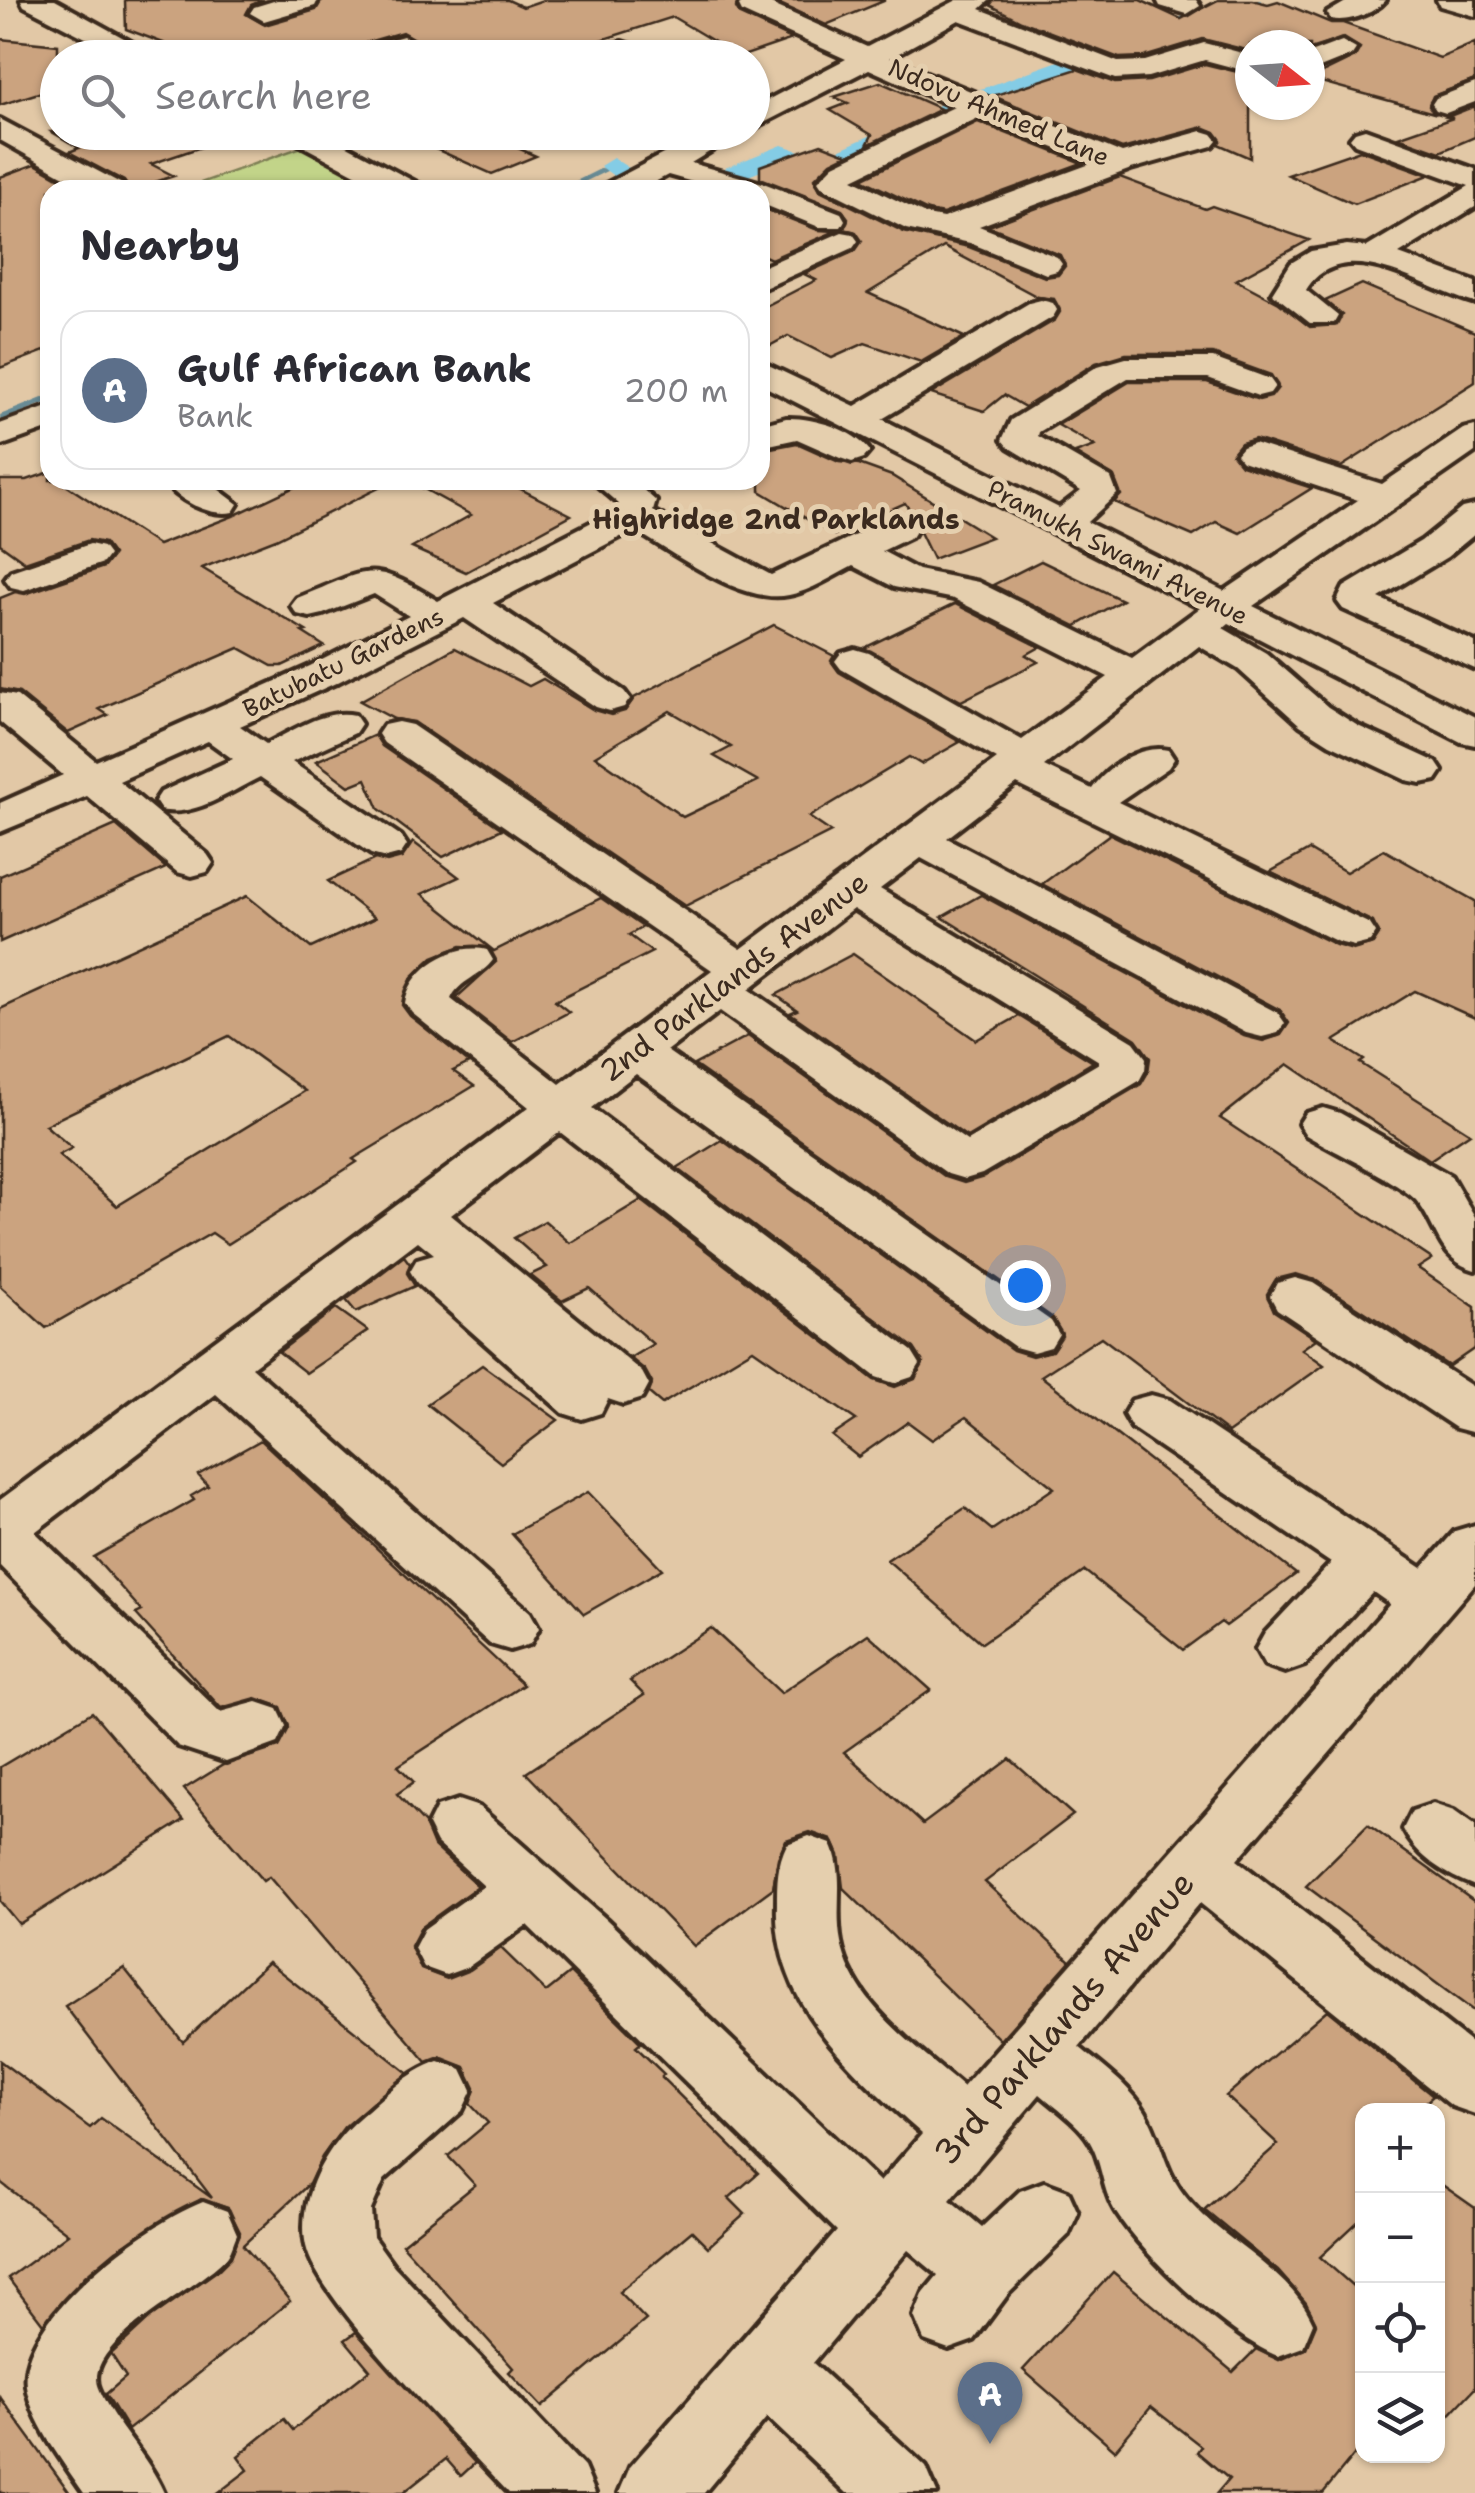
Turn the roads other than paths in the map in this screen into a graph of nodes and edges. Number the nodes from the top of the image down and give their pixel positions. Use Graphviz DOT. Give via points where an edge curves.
graph roads {
  1 [pos="34,0"];
  2 [pos="305,0"];
  3 [pos="1373,0"];
  4 [pos="1450,0"];
  5 [pos="752,6"];
  6 [pos="968,6"];
  7 [pos="1475,8"];
  8 [pos="264,12"];
  9 [pos="1340,13"];
  10 [pos="111,40"];
  11 [pos="1342,49"];
  12 [pos="871,58"];
  13 [pos="1235,60"];
  14 [pos="1325,66"];
  15 [pos="1475,92"];
  16 [pos="770,102"];
  17 [pos="1446,104"];
  18 [pos="781,105"];
  19 [pos="977,107"];
  20 [pos="770,111"];
  21 [pos="0,128"];
  22 [pos="1365,138"];
  23 [pos="1202,140"];
  24 [pos="336,150"];
  25 [pos="679,150"];
  26 [pos="674,152"];
  27 [pos="45,155"];
  28 [pos="1120,163"];
  29 [pos="15,166"];
  30 [pos="1475,179"];
  31 [pos="92,180"];
  32 [pos="390,180"];
  33 [pos="632,180"];
  34 [pos="734,180"];
  35 [pos="1475,194"];
  36 [pos="770,197"];
  37 [pos="943,229"];
  38 [pos="1376,255"];
  39 [pos="1046,264"];
  40 [pos="770,273"];
  41 [pos="1475,293"];
  42 [pos="1040,310"];
  43 [pos="1322,316"];
  44 [pos="770,376"];
  45 [pos="1258,386"];
  46 [pos="40,420"];
  47 [pos="856,420"];
  48 [pos="770,432"];
  49 [pos="0,436"];
  50 [pos="1466,452"];
  51 [pos="1254,454"];
  52 [pos="865,458"];
  53 [pos="197,490"];
  54 [pos="636,492"];
  55 [pos="1378,502"];
  56 [pos="220,504"];
  57 [pos="900,528"];
  58 [pos="1075,528"];
  59 [pos="1339,529"];
  60 [pos="1454,533"];
  61 [pos="854,552"];
  62 [pos="90,555"];
  63 [pos="1475,568"];
  64 [pos="8,577"];
  65 [pos="310,606"];
  66 [pos="452,609"];
  67 [pos="1212,618"];
  68 [pos="1475,656"];
  69 [pos="855,661"];
  70 [pos="1135,676"];
  71 [pos="610,699"];
  72 [pos="3,704"];
  73 [pos="342,724"];
  74 [pos="211,726"];
  75 [pos="1475,733"];
  76 [pos="398,734"];
  77 [pos="1154,759"];
  78 [pos="1027,760"];
  79 [pos="264,761"];
  80 [pos="1421,771"];
  81 [pos="77,784"];
  82 [pos="1111,790"];
  83 [pos="176,801"];
  84 [pos="0,819"];
  85 [pos="1174,824"];
  86 [pos="920,840"];
  87 [pos="386,845"];
  88 [pos="0,849"];
  89 [pos="192,863"];
  90 [pos="852,890"];
  91 [pos="1354,933"];
  92 [pos="472,960"];
  93 [pos="731,980"];
  94 [pos="1262,1023"];
  95 [pos="635,1051"];
  96 [pos="562,1105"];
  97 [pos="1322,1124"];
  98 [pos="406,1225"];
  99 [pos="1475,1253"];
  100 [pos="1295,1296"];
  101 [pos="1032,1334"];
  102 [pos="894,1364"];
  103 [pos="218,1366"];
  104 [pos="602,1393"];
  105 [pos="1151,1414"];
  106 [pos="1475,1414"];
  107 [pos="0,1530"];
  108 [pos="1475,1546"];
  109 [pos="1367,1560"];
  110 [pos="1430,1601"];
  111 [pos="510,1628"];
  112 [pos="1285,1649"];
  113 [pos="257,1726"];
  114 [pos="458,1825"];
  115 [pos="809,1862"];
  116 [pos="1196,1864"];
  117 [pos="530,1888"];
  118 [pos="446,1948"];
  119 [pos="1036,2050"];
  120 [pos="1475,2085"];
  121 [pos="439,2090"];
  122 [pos="966,2132"];
  123 [pos="1044,2214"];
  124 [pos="893,2217"];
  125 [pos="203,2234"];
  126 [pos="1278,2323"];
  127 [pos="765,2367"];
  128 [pos="128,2493"];
  129 [pos="558,2493"];
  130 [pos="656,2493"];
  131 [pos="900,2493"];
  1 -- 10 [label="street"];
  2 -- 8 [label="street"];
  3 -- 9 [label="street"];
  4 -- 7 [label="street"];
  5 -- 12 [label="street, Ndovu Ahmed Lane"];
  6 -- 12 [label="street"];
  6 -- 13 [label="street" via="1115,71 1148,69 1204,51"];
  11 -- 14 [label="street"];
  12 -- 18 [label="street"];
  12 -- 19 [label="street, Ndovu Ahmed Lane"];
  15 -- 17 [label="street"];
  16 -- 18 [label="street"];
  18 -- 20 [label="street"];
  19 -- 28 [label="street, Ndovu Ahmed Lane"];
  19 -- 37 [label="street" via="845,170 833,182"];
  21 -- 27 [label="street"];
  22 -- 30 [label="street"];
  23 -- 28 [label="street"];
  24 -- 32 [label="street"];
  25 -- 26 [label="street"];
  26 -- 33 [label="street"];
  26 -- 34 [label="street"];
  27 -- 29 [label="street"];
  27 -- 31 [label="street"];
  28 -- 37 [label="street, Ndovu Ahmed Lane"];
  35 -- 38 [label="street"];
  36 -- 40 [label="street" via="836,230"];
  37 -- 39 [label="street" via="980,236"];
  38 -- 41 [label="street"];
  38 -- 43 [label="street" via="1332,255 1311,263 1292,282 1288,292"];
  42 -- 47 [label="street"];
  44 -- 47 [label="street, Pramukh Swami Avenue"];
  45 -- 58 [label="street" via="1212,368 1126,368 1023,427 1020,440 1098,486"];
  46 -- 49 [label="street"];
  47 -- 58 [label="street, Pramukh Swami Avenue"];
  48 -- 52 [label="street" via="804,427"];
  50 -- 55 [label="street, 2nd Parklands Avenue"];
  51 -- 55 [label="street"];
  53 -- 56 [label="street"];
  54 -- 61 [label="street" via="750,580 769,586 785,585"];
  54 -- 66 [label="street, Batubatu Gardens"];
  55 -- 59 [label="street, 2nd Parklands Avenue"];
  55 -- 60 [label="street"];
  57 -- 61 [label="street"];
  58 -- 59 [label="street" via="1122,524 1223,568 1249,560 1308,522"];
  58 -- 67 [label="street, Pramukh Swami Avenue"];
  59 -- 67 [label="street, 2nd Parklands Avenue"];
  60 -- 63 [label="street"];
  60 -- 68 [label="street" via="1356,601 1444,628"];
  61 -- 70 [label="street" via="908,580 965,590"];
  62 -- 64 [label="street"];
  65 -- 66 [label="street" via="373,581"];
  66 -- 71 [label="street"];
  66 -- 74 [label="street, Batubatu Gardens"];
  67 -- 70 [label="street, 2nd Parklands Avenue"];
  67 -- 75 [label="street, Pramukh Swami Avenue"];
  67 -- 80 [label="street" via="1329,726"];
  69 -- 78 [label="street"];
  70 -- 78 [label="street, 2nd Parklands Avenue"];
  72 -- 81 [label="street"];
  73 -- 79 [label="street"];
  74 -- 79 [label="street"];
  74 -- 81 [label="street, Batubatu Gardens"];
  76 -- 93 [label="street"];
  77 -- 82 [label="street"];
  78 -- 82 [label="street"];
  78 -- 86 [label="street, 2nd Parklands Avenue"];
  78 -- 91 [label="street"];
  79 -- 83 [label="street"];
  79 -- 87 [label="street"];
  81 -- 84 [label="street, Batubatu Gardens"];
  81 -- 88 [label="street" via="66,819"];
  81 -- 89 [label="street"];
  82 -- 85 [label="street"];
  86 -- 90 [label="street, 2nd Parklands Avenue"];
  86 -- 94 [label="street"];
  90 -- 93 [label="street, 2nd Parklands Avenue"];
  90 -- 93 [label="street" via="1118,1052 1122,1070 965,1163"];
  92 -- 96 [label="street" via="436,983 428,1003"];
  93 -- 95 [label="street, 2nd Parklands Avenue"];
  95 -- 96 [label="street, 2nd Parklands Avenue"];
  95 -- 101 [label="street"];
  96 -- 98 [label="street, 2nd Parklands Avenue"];
  96 -- 102 [label="street"];
  97 -- 99 [label="street" via="1434,1188"];
  98 -- 103 [label="street, 2nd Parklands Avenue"];
  98 -- 104 [label="street"];
  100 -- 106 [label="street"];
  103 -- 107 [label="street, 2nd Parklands Avenue"];
  103 -- 111 [label="street"];
  105 -- 109 [label="street"];
  107 -- 113 [label="street" via="200,1730 226,1738"];
  108 -- 110 [label="street, 3rd Parklands Avenue"];
  109 -- 110 [label="street"];
  109 -- 112 [label="street"];
  110 -- 116 [label="street, 3rd Parklands Avenue"];
  114 -- 117 [label="street"];
  115 -- 122 [label="street" via="810,1945 822,1980 844,2016"];
  116 -- 119 [label="street, 3rd Parklands Avenue"];
  116 -- 120 [label="street"];
  117 -- 118 [label="street"];
  117 -- 124 [label="street"];
  119 -- 122 [label="street, 3rd Parklands Avenue"];
  119 -- 126 [label="street" via="1122,2132 1139,2190 1170,2229"];
  121 -- 129 [label="street" via="360,2159 337,2210 340,2247 369,2289"];
  122 -- 124 [label="street, 3rd Parklands Avenue"];
  123 -- 124 [label="street" via="966,2294"];
  124 -- 127 [label="street, 3rd Parklands Avenue"];
  125 -- 128 [label="street" via="91,2320 62,2366 61,2391"];
  127 -- 130 [label="street, 3rd Parklands Avenue"];
  127 -- 131 [label="street"];
}
